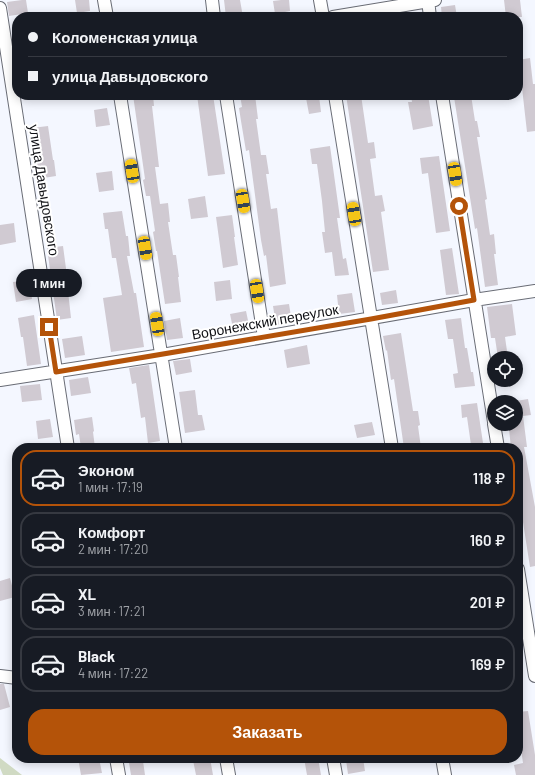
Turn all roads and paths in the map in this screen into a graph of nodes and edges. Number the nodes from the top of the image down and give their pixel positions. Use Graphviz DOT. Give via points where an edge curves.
graph roads {
  1 [pos="104,0"];
  2 [pos="212,0"];
  3 [pos="320,0"];
  4 [pos="430,0"];
  5 [pos="0,8"];
  6 [pos="106,12"];
  7 [pos="213,12"];
  8 [pos="322,12"];
  9 [pos="362,12"];
  10 [pos="430,12"];
  11 [pos="9,70"];
  12 [pos="12,89"];
  13 [pos="14,100"];
  14 [pos="121,100"];
  15 [pos="227,100"];
  16 [pos="336,100"];
  17 [pos="443,100"];
  18 [pos="535,291"];
  19 [pos="474,300"];
  20 [pos="371,319"];
  21 [pos="264,337"];
  22 [pos="162,355"];
  23 [pos="56,372"];
  24 [pos="0,380"];
  25 [pos="489,395"];
  26 [pos="495,431"];
  27 [pos="67,443"];
  28 [pos="175,443"];
  29 [pos="391,443"];
  30 [pos="497,443"];
  31 [pos="525,600"];
  32 [pos="0,676"];
  33 [pos="535,676"];
  34 [pos="12,677"];
  35 [pos="117,763"];
  36 [pos="227,763"];
  37 [pos="334,763"];
  38 [pos="443,763"];
  39 [pos="119,775"];
  40 [pos="229,775"];
  41 [pos="336,775"];
  42 [pos="445,775"];
  1 -- 6 [label="street"];
  2 -- 7 [label="street"];
  3 -- 8 [label="street"];
  4 -- 9 [label="street"];
  4 -- 10 [label="street"];
  5 -- 11 [label="street, улица Давыдовского"];
  11 -- 12 [label="street, улица Давыдовского"];
  13 -- 23 [label="street, улица Давыдовского"];
  14 -- 22 [label="street"];
  15 -- 21 [label="street"];
  16 -- 20 [label="street"];
  17 -- 19 [label="street"];
  18 -- 19 [label="street, Воронежский переулок"];
  19 -- 20 [label="street, Воронежский переулок"];
  19 -- 25 [label="street"];
  20 -- 21 [label="street, Воронежский переулок"];
  20 -- 29 [label="street"];
  21 -- 22 [label="street, Воронежский переулок"];
  22 -- 23 [label="street, Воронежский переулок"];
  22 -- 28 [label="street"];
  23 -- 24 [label="street, Воронежский переулок"];
  23 -- 27 [label="street, улица Давыдовского"];
  26 -- 30 [label="street"];
  31 -- 33 [label="street"];
  32 -- 34 [label="street"];
  35 -- 39 [label="street"];
  36 -- 40 [label="street"];
  37 -- 41 [label="street"];
  38 -- 42 [label="street"];
}
